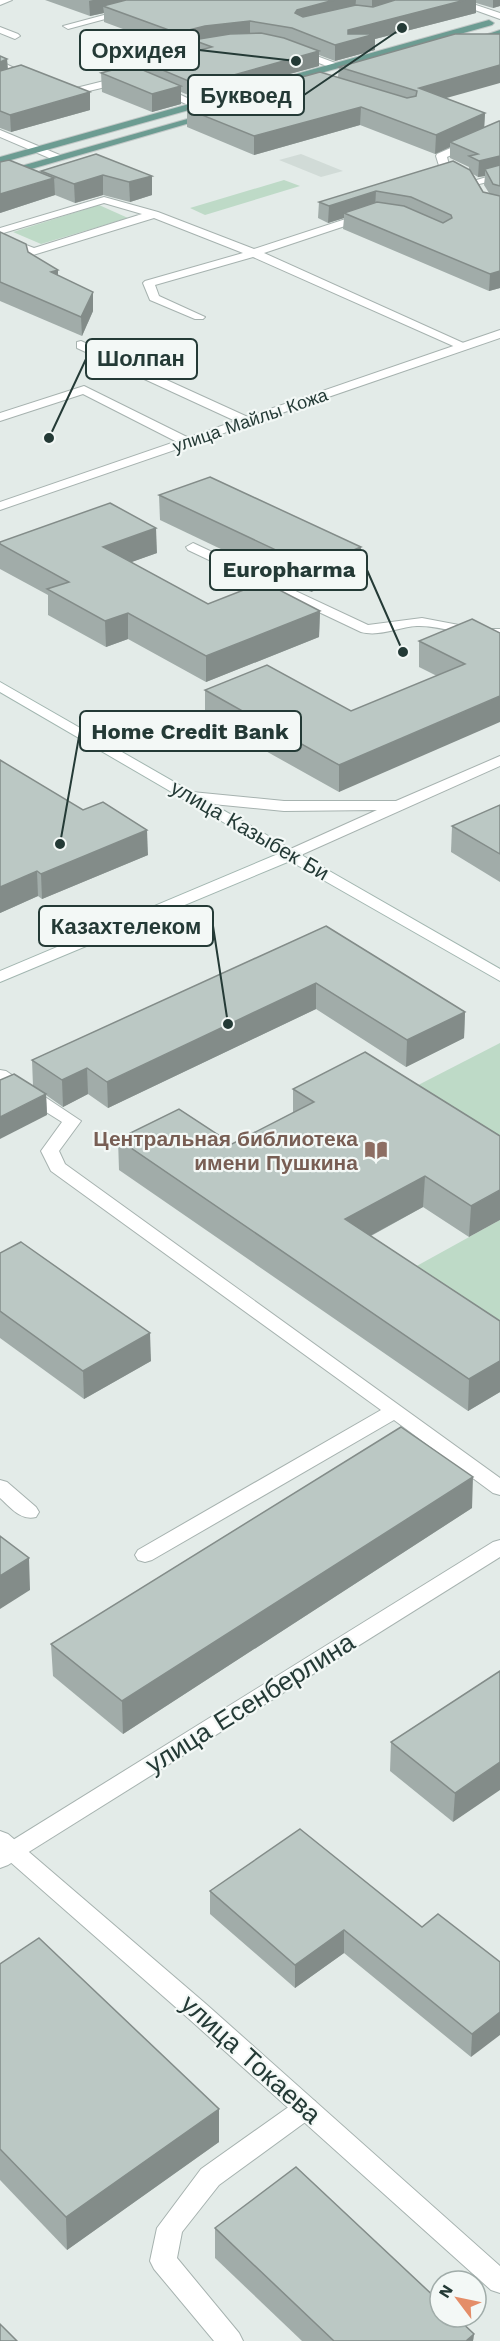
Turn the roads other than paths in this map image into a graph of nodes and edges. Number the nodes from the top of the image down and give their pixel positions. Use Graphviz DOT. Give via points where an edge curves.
graph roads {
  1 [pos="7,0"];
  2 [pos="171,0"];
  3 [pos="452,0"];
  4 [pos="0,2"];
  5 [pos="500,16"];
  6 [pos="500,21"];
  7 [pos="68,26"];
  8 [pos="0,30"];
  9 [pos="500,33"];
  10 [pos="15,36"];
  11 [pos="466,43"];
  12 [pos="227,44"];
  13 [pos="285,47"];
  14 [pos="152,59"];
  15 [pos="92,62"];
  16 [pos="0,64"];
  17 [pos="335,66"];
  18 [pos="130,77"];
  19 [pos="141,82"];
  20 [pos="0,84"];
  21 [pos="152,86"];
  22 [pos="49,89"];
  23 [pos="197,105"];
  24 [pos="218,113"];
  25 [pos="500,129"];
  26 [pos="0,133"];
  27 [pos="37,150"];
  28 [pos="58,158"];
  29 [pos="0,160"];
  30 [pos="0,175"];
  31 [pos="500,176"];
  32 [pos="375,213"];
  33 [pos="154,214"];
  34 [pos="0,231"];
  35 [pos="0,237"];
  36 [pos="33,252"];
  37 [pos="254,253"];
  38 [pos="34,267"];
  39 [pos="199,317"];
  40 [pos="500,334"];
  41 [pos="81,345"];
  42 [pos="464,346"];
  43 [pos="0,417"];
  44 [pos="246,421"];
  45 [pos="187,442"];
  46 [pos="0,506"];
  47 [pos="193,547"];
  48 [pos="500,633"];
  49 [pos="0,686"];
  50 [pos="500,760"];
  51 [pos="192,797"];
  52 [pos="401,805"];
  53 [pos="292,854"];
  54 [pos="500,976"];
  55 [pos="0,977"];
  56 [pos="0,1075"];
  57 [pos="395,1411"];
  58 [pos="0,1487"];
  59 [pos="500,1488"];
  60 [pos="29,1512"];
  61 [pos="500,1547"];
  62 [pos="145,1555"];
  63 [pos="4,1850"];
  64 [pos="306,2108"];
  65 [pos="500,2282"];
  66 [pos="230,2341"];
  1 -- 4 [label="street"];
  2 -- 7 [label="street"];
  3 -- 5 [label="street"];
  6 -- 17 [label="main road"];
  8 -- 10 [label="street"];
  9 -- 11 [label="main road"];
  12 -- 14 [label="street"];
  13 -- 17 [label="street"];
  15 -- 18 [label="street"];
  16 -- 20 [label="street" via="25,77"];
  17 -- 23 [label="main road"];
  18 -- 19 [label="street"];
  18 -- 22 [label="street" via="68,93"];
  21 -- 23 [label="street"];
  23 -- 27 [label="main road"];
  24 -- 28 [label="main road"];
  25 -- 31 [label="street" via="441,156 444,167 477,186"];
  26 -- 27 [label="street"];
  27 -- 28 [label="street"];
  27 -- 29 [label="main road"];
  28 -- 30 [label="main road"];
  32 -- 37 [label="street"];
  33 -- 34 [label="street" via="104,200"];
  33 -- 36 [label="street"];
  33 -- 37 [label="street"];
  35 -- 36 [label="street"];
  36 -- 38 [label="street"];
  37 -- 39 [label="street" via="149,284 154,298"];
  37 -- 42 [label="street"];
  40 -- 42 [label="street, улица Майлы Кожа"];
  41 -- 44 [label="street"];
  42 -- 44 [label="street, улица Майлы Кожа"];
  43 -- 45 [label="street" via="84,390"];
  44 -- 45 [label="street, улица Майлы Кожа"];
  45 -- 46 [label="street, улица Майлы Кожа"];
  47 -- 48 [label="street" via="366,629 419,622 488,635"];
  49 -- 51 [label="street, улица Казыбек Би"];
  50 -- 52 [label="street"];
  51 -- 52 [label="street" via="284,806"];
  51 -- 53 [label="street, улица Казыбек Би"];
  52 -- 53 [label="street"];
  53 -- 54 [label="street, улица Казыбек Би"];
  53 -- 55 [label="street"];
  56 -- 57 [label="street" via="72,1121 50,1151 57,1167"];
  57 -- 59 [label="street"];
  57 -- 62 [label="street"];
  58 -- 60 [label="street"];
  61 -- 63 [label="street, улица Есенберлина"];
  63 -- 64 [label="street, улица Токаева"];
  64 -- 65 [label="street, улица Токаева"];
  64 -- 66 [label="street" via="210,2177 170,2228 163,2261"];
}
